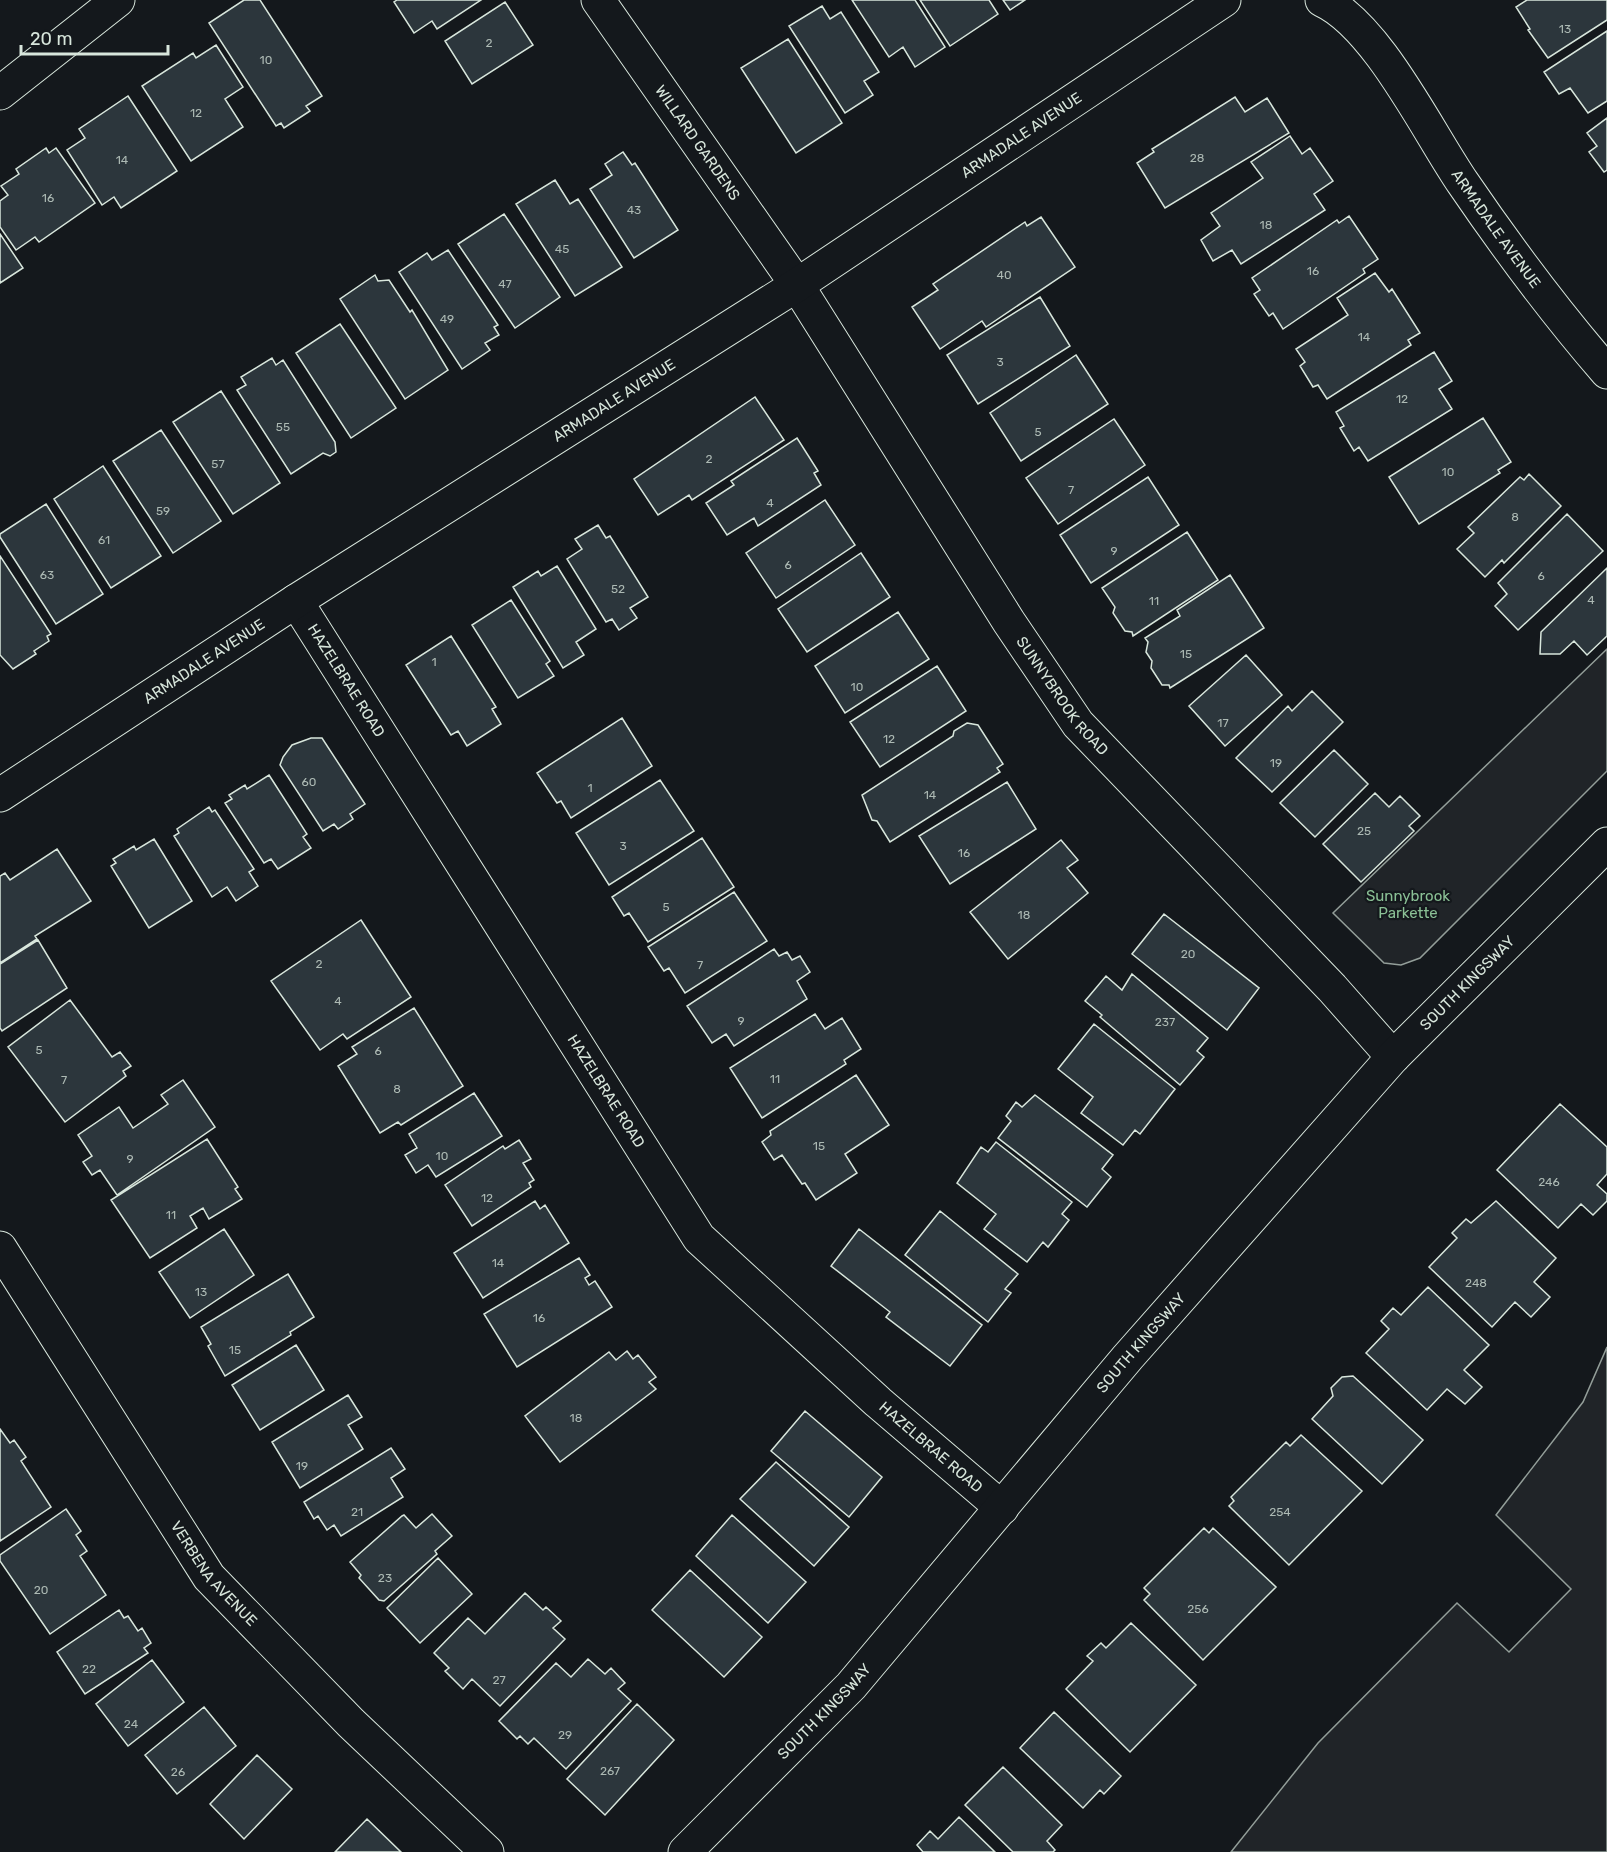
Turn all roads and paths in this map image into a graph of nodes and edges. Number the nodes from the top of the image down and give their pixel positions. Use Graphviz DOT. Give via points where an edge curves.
graph roads {
  1 [pos="118,0"];
  2 [pos="598,0"];
  3 [pos="1224,0"];
  4 [pos="1322,0"];
  5 [pos="0,93"];
  6 [pos="797,285"];
  7 [pos="1607,372"];
  8 [pos="296,601"];
  9 [pos="0,795"];
  10 [pos="1607,844"];
  11 [pos="1393,1057"];
  12 [pos="0,1248"];
  13 [pos="1002,1508"];
  14 [pos="487,1852"];
  15 [pos="685,1852"];
  1 -- 5 [label="street"];
  2 -- 6 [label="street, WILLARD GARDENS"];
  3 -- 6 [label="street, ARMADALE AVENUE"];
  4 -- 7 [label="street, ARMADALE AVENUE" via="1345,14 1368,36 1543,296"];
  6 -- 8 [label="street, ARMADALE AVENUE"];
  6 -- 11 [label="street, SUNNYBROOK ROAD" via="1009,622 1078,724 1332,988"];
  8 -- 9 [label="street, ARMADALE AVENUE"];
  8 -- 13 [label="street, HAZELBRAE ROAD" via="699,1238 878,1402"];
  10 -- 11 [label="street, SOUTH KINGSWAY"];
  11 -- 13 [label="street, SOUTH KINGSWAY" via="1128,1357"];
  12 -- 14 [label="street, VERBENA AVENUE" via="209,1577 351,1723"];
  13 -- 15 [label="street, SOUTH KINGSWAY" via="851,1686"];
}
